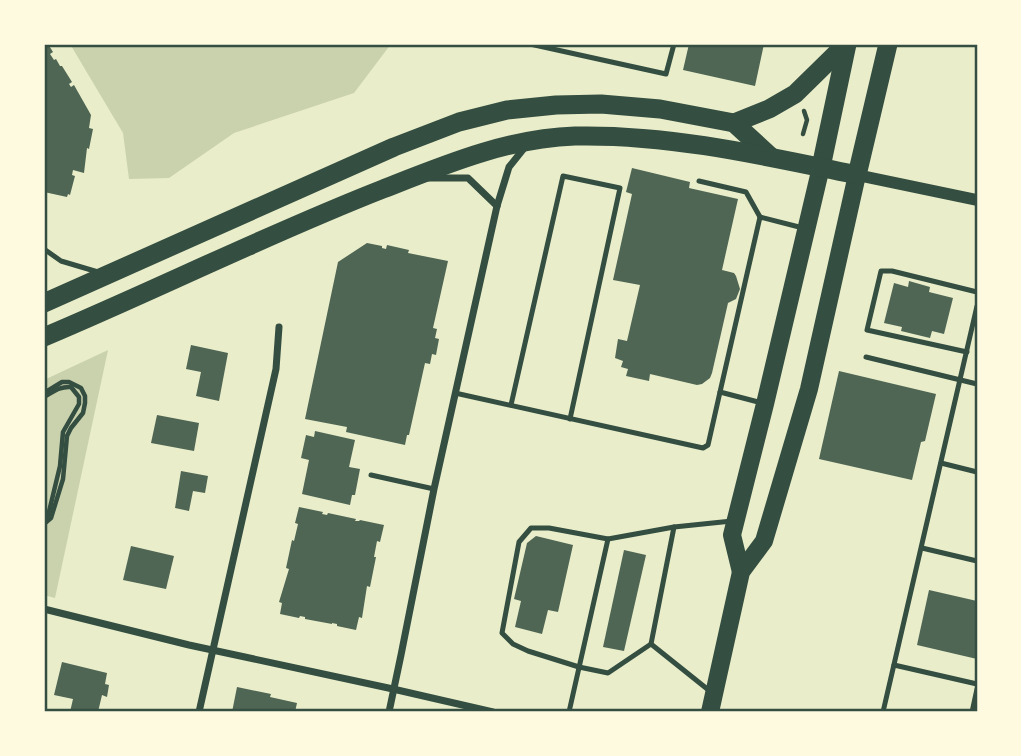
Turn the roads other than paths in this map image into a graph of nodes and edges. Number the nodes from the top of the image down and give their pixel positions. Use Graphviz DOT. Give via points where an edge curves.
graph roads {
  1 [pos="530,44"];
  2 [pos="674,44"];
  3 [pos="847,44"];
  4 [pos="888,44"];
  5 [pos="734,123"];
  6 [pos="529,142"];
  7 [pos="770,156"];
  8 [pos="821,167"];
  9 [pos="857,175"];
  10 [pos="408,178"];
  11 [pos="699,181"];
  12 [pos="977,200"];
  13 [pos="497,206"];
  14 [pos="760,217"];
  15 [pos="807,229"];
  16 [pos="44,249"];
  17 [pos="108,275"];
  18 [pos="977,292"];
  19 [pos="44,303"];
  20 [pos="977,306"];
  21 [pos="279,327"];
  22 [pos="44,337"];
  23 [pos="974,337"];
  24 [pos="967,352"];
  25 [pos="866,357"];
  26 [pos="960,380"];
  27 [pos="977,384"];
  28 [pos="720,392"];
  29 [pos="455,393"];
  30 [pos="765,404"];
  31 [pos="511,405"];
  32 [pos="570,419"];
  33 [pos="941,463"];
  34 [pos="977,472"];
  35 [pos="371,475"];
  36 [pos="434,489"];
  37 [pos="735,521"];
  38 [pos="674,527"];
  39 [pos="608,539"];
  40 [pos="922,548"];
  41 [pos="977,561"];
  42 [pos="741,572"];
  43 [pos="44,609"];
  44 [pos="650,644"];
  45 [pos="214,650"];
  46 [pos="894,665"];
  47 [pos="579,667"];
  48 [pos="977,687"];
  49 [pos="393,689"];
  50 [pos="712,703"];
  51 [pos="199,712"];
  52 [pos="388,712"];
  53 [pos="493,712"];
  54 [pos="569,712"];
  55 [pos="883,712"];
  56 [pos="972,712"];
  1 -- 2 [label="lane" via="666,74"];
  3 -- 5 [label="highway" via="795,94"];
  3 -- 8 [label="highway"];
  4 -- 9 [label="highway"];
  5 -- 7 [label="highway"];
  5 -- 17 [label="highway" via="601,104 507,110 459,122 394,147"];
  6 -- 7 [label="highway" via="574,136 649,138"];
  6 -- 10 [label="highway" via="479,153"];
  6 -- 13 [label="street" via="509,167"];
  7 -- 8 [label="highway"];
  8 -- 9 [label="highway"];
  8 -- 15 [label="main road"];
  9 -- 12 [label="street"];
  9 -- 42 [label="main road" via="801,422 764,541"];
  10 -- 13 [label="street" via="468,178"];
  10 -- 22 [label="highway"];
  11 -- 14 [label="lane" via="746,192"];
  13 -- 29 [label="street"];
  14 -- 15 [label="lane"];
  14 -- 28 [label="lane"];
  15 -- 30 [label="main road"];
  16 -- 17 [label="lane" via="61,261"];
  17 -- 19 [label="highway"];
  18 -- 24 [label="lane" via="881,271 867,330"];
  20 -- 23 [label="lane"];
  21 -- 45 [label="street" via="276,369"];
  23 -- 24 [label="lane"];
  24 -- 26 [label="lane"];
  25 -- 26 [label="lane"];
  26 -- 27 [label="lane"];
  26 -- 33 [label="lane"];
  28 -- 30 [label="lane"];
  28 -- 32 [label="lane" via="708,444 703,448"];
  29 -- 31 [label="lane"];
  29 -- 36 [label="street"];
  30 -- 37 [label="main road"];
  31 -- 32 [label="lane"];
  31 -- 32 [label="lane" via="563,176 620,188"];
  33 -- 34 [label="lane"];
  33 -- 40 [label="lane"];
  35 -- 36 [label="lane"];
  36 -- 49 [label="street"];
  37 -- 38 [label="lane"];
  37 -- 42 [label="main road" via="732,535"];
  38 -- 39 [label="lane"];
  38 -- 44 [label="lane"];
  39 -- 47 [label="lane"];
  39 -- 47 [label="lane" via="531,528 519,542 502,633 513,644"];
  40 -- 41 [label="lane"];
  40 -- 46 [label="lane"];
  42 -- 50 [label="main road"];
  43 -- 45 [label="street"];
  44 -- 47 [label="lane" via="608,673"];
  44 -- 50 [label="lane"];
  45 -- 49 [label="street"];
  45 -- 51 [label="street"];
  46 -- 48 [label="lane"];
  46 -- 55 [label="lane"];
  47 -- 54 [label="lane"];
  48 -- 56 [label="lane"];
  49 -- 52 [label="street"];
  49 -- 53 [label="street"];
}
